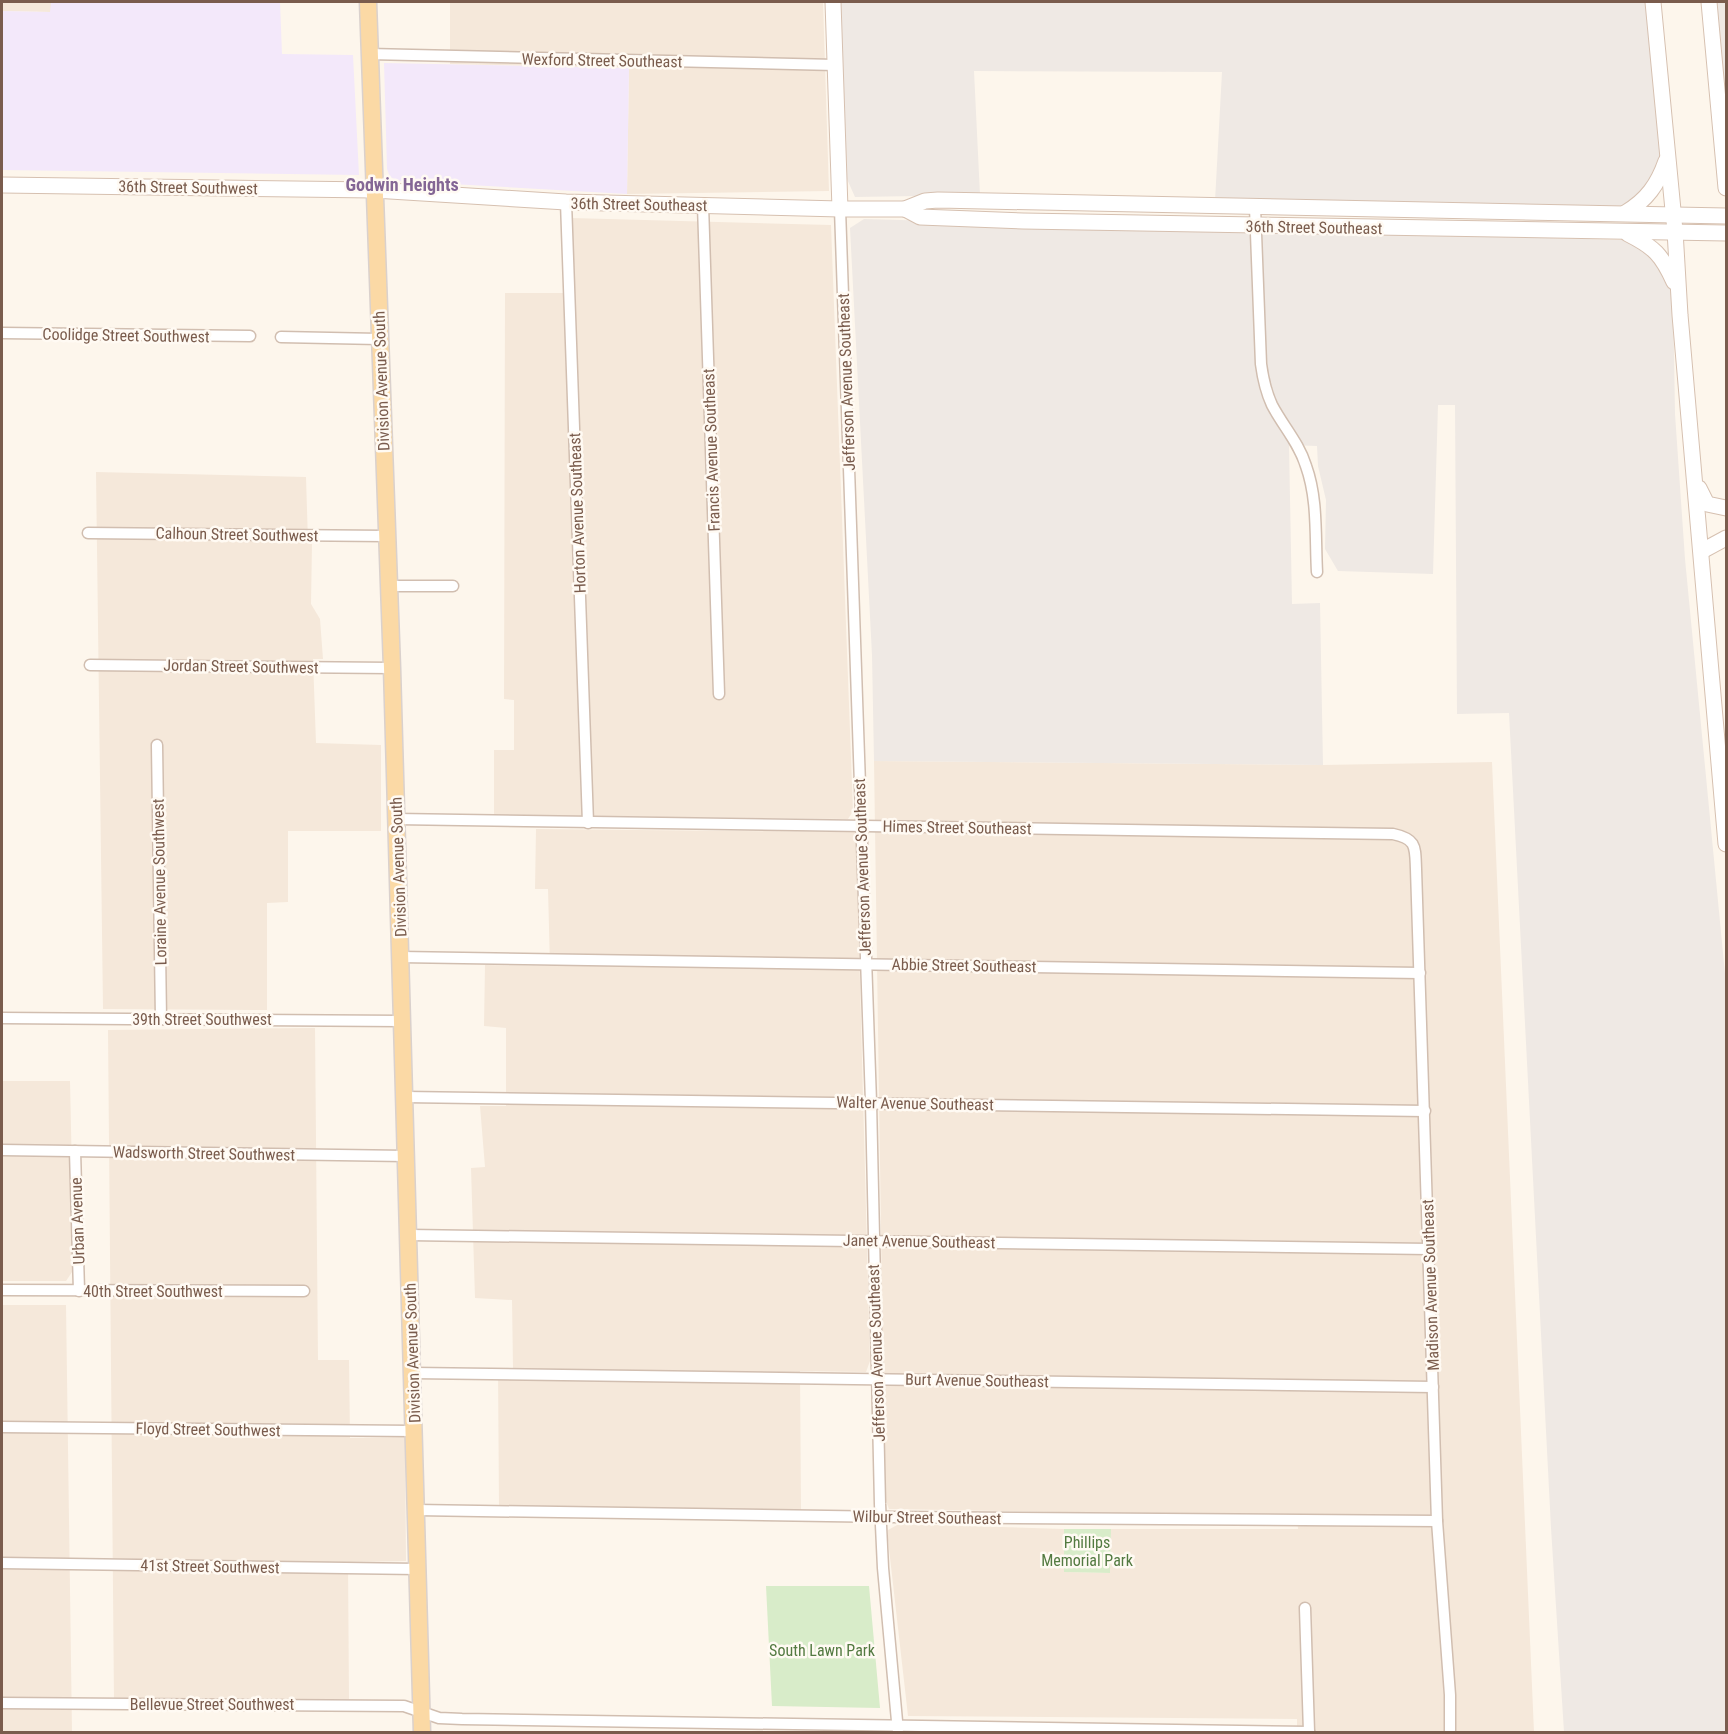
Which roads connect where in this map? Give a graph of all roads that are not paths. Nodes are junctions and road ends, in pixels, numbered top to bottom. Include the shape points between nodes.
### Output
1 (368, 2) edge
2 (833, 2) edge
3 (1653, 2) edge
4 (1709, 2) edge
5 (369, 54) junction
6 (835, 65) junction
7 (1667, 158) junction
8 (1726, 167) edge
9 (2, 185) edge
10 (1726, 188) edge
11 (374, 190) junction
12 (566, 202) junction
13 (703, 205) junction
14 (1255, 207) junction
15 (840, 209) junction
16 (904, 209) junction
17 (1625, 213) junction
18 (1673, 214) junction
19 (1726, 216) edge
20 (1255, 226) junction
21 (1675, 231) junction
22 (1626, 232) junction
23 (1726, 232) edge
24 (1678, 291) junction
25 (2, 333) edge
26 (250, 336) dead end
27 (281, 337) dead end
28 (379, 339) junction
29 (1695, 479) junction
30 (1726, 508) edge
31 (88, 533) dead end
32 (386, 536) junction
33 (1726, 538) edge
34 (1702, 551) junction
35 (1317, 572) dead end
36 (388, 586) junction
37 (453, 586) dead end
38 (90, 664) dead end
39 (392, 668) junction
40 (719, 694) dead end
41 (157, 746) dead end
42 (1723, 770) edge
43 (396, 819) junction
44 (588, 824) junction
45 (861, 825) junction
46 (1409, 838) joint
47 (1726, 844) edge
48 (400, 957) junction
49 (865, 963) junction
50 (1420, 974) junction
51 (2, 1018) edge
52 (161, 1019) junction
53 (402, 1021) junction
54 (405, 1097) junction
55 (871, 1102) junction
56 (1425, 1111) junction
57 (2, 1150) edge
58 (75, 1151) junction
59 (406, 1156) junction
60 (408, 1235) junction
61 (873, 1240) junction
62 (1430, 1249) junction
63 (2, 1290) edge
64 (79, 1291) junction
65 (304, 1292) dead end
66 (413, 1373) junction
67 (877, 1378) junction
68 (1433, 1387) junction
69 (2, 1427) edge
70 (414, 1431) junction
71 (416, 1510) junction
72 (880, 1517) junction
73 (1437, 1521) junction
74 (2, 1563) edge
75 (418, 1569) junction
76 (1305, 1608) dead end
77 (2, 1703) edge
78 (422, 1713) junction
79 (898, 1729) edge
80 (422, 1732) edge
81 (1309, 1732) edge
82 (1450, 1732) edge

1 - 5 main road, Division Avenue South
2 - 6 street, Jefferson Avenue Southeast
3 - 7 street
4 - 8 street
5 - 6 street, Wexford Street Southeast
5 - 11 main road, Division Avenue South
6 - 15 street, Jefferson Avenue Southeast
7 - 17 street via 1650,194
7 - 18 street
8 - 10 street
9 - 11 street, 36th Street Southwest
11 - 12 street, 36th Street Southeast
11 - 28 main road, Division Avenue South
12 - 13 street, 36th Street Southeast
12 - 44 street, Horton Avenue Southeast
13 - 15 street, 36th Street Southeast
13 - 40 street, Francis Avenue Southeast
14 - 16 street, 36th Street Southeast via 938,200
14 - 17 street, 36th Street Southeast
14 - 20 street
15 - 16 street, 36th Street Southeast
15 - 45 street, Jefferson Avenue Southeast
16 - 20 street, 36th Street Southeast via 920,217 951,219
17 - 18 street, 36th Street Southeast
18 - 19 street, 36th Street Southeast
18 - 21 street
20 - 22 street, 36th Street Southeast
20 - 35 street via 1260,364 1272,405 1298,444 1307,466 1314,501
21 - 22 street, 36th Street Southeast
21 - 23 street, 36th Street Southeast
21 - 24 street
22 - 24 street via 1658,253
24 - 29 street
25 - 26 street, Coolidge Street Southwest
27 - 28 street
28 - 32 main road, Division Avenue South
29 - 30 street via 1707,504
29 - 34 street
31 - 32 street, Calhoun Street Southwest
32 - 36 main road, Division Avenue South
33 - 34 street
34 - 42 street
36 - 37 street
36 - 39 main road, Division Avenue South
38 - 39 street, Jordan Street Southwest
39 - 43 main road, Division Avenue South
41 - 52 street, Loraine Avenue Southwest
42 - 47 street
43 - 44 street, Himes Street Southeast
43 - 48 main road, Division Avenue South
44 - 45 street, Himes Street Southeast
45 - 46 street, Himes Street Southeast via 1393,834
45 - 49 street, Jefferson Avenue Southeast
46 - 50 street, Madison Avenue Southeast via 1416,852
48 - 49 street, Abbie Street Southeast
48 - 53 main road, Division Avenue South
49 - 50 street, Abbie Street Southeast
49 - 55 street, Jefferson Avenue Southeast
50 - 56 street, Madison Avenue Southeast
51 - 52 street, 39th Street Southwest
52 - 53 street, 39th Street Southwest
53 - 54 main road, Division Avenue South
54 - 55 street, Walter Avenue Southeast
54 - 59 main road, Division Avenue South
55 - 56 street, Walter Avenue Southeast
55 - 61 street, Jefferson Avenue Southeast
56 - 62 street, Madison Avenue Southeast
57 - 58 street, Wadsworth Street Southwest
58 - 59 street, Wadsworth Street Southwest
58 - 64 street, Urban Avenue
59 - 60 main road, Division Avenue South
60 - 61 street, Janet Avenue Southeast
60 - 66 main road, Division Avenue South
61 - 62 street, Janet Avenue Southeast
61 - 67 street, Jefferson Avenue Southeast
62 - 68 street, Madison Avenue Southeast
63 - 64 street, 40th Street Southwest
64 - 65 street, 40th Street Southwest
66 - 67 street, Burt Avenue Southeast
66 - 70 main road, Division Avenue South
67 - 68 street, Burt Avenue Southeast
67 - 72 street, Jefferson Avenue Southeast
68 - 73 street, Madison Avenue Southeast
69 - 70 street, Floyd Street Southwest
70 - 71 main road, Division Avenue South
71 - 72 street, Wilbur Street Southeast
71 - 75 main road, Division Avenue South
72 - 73 street, Wilbur Street Southeast
72 - 79 street, Jefferson Avenue Southeast
73 - 82 street, Madison Avenue Southeast
74 - 75 street, 41st Street Southwest
75 - 78 main road, Division Avenue South
76 - 81 street
77 - 78 street, Bellevue Street Southwest via 404,1706
78 - 79 street, Bellevue Street Southwest via 462,1719
78 - 80 main road, Division Avenue South
79 - 81 street, Bellevue Street Southwest

